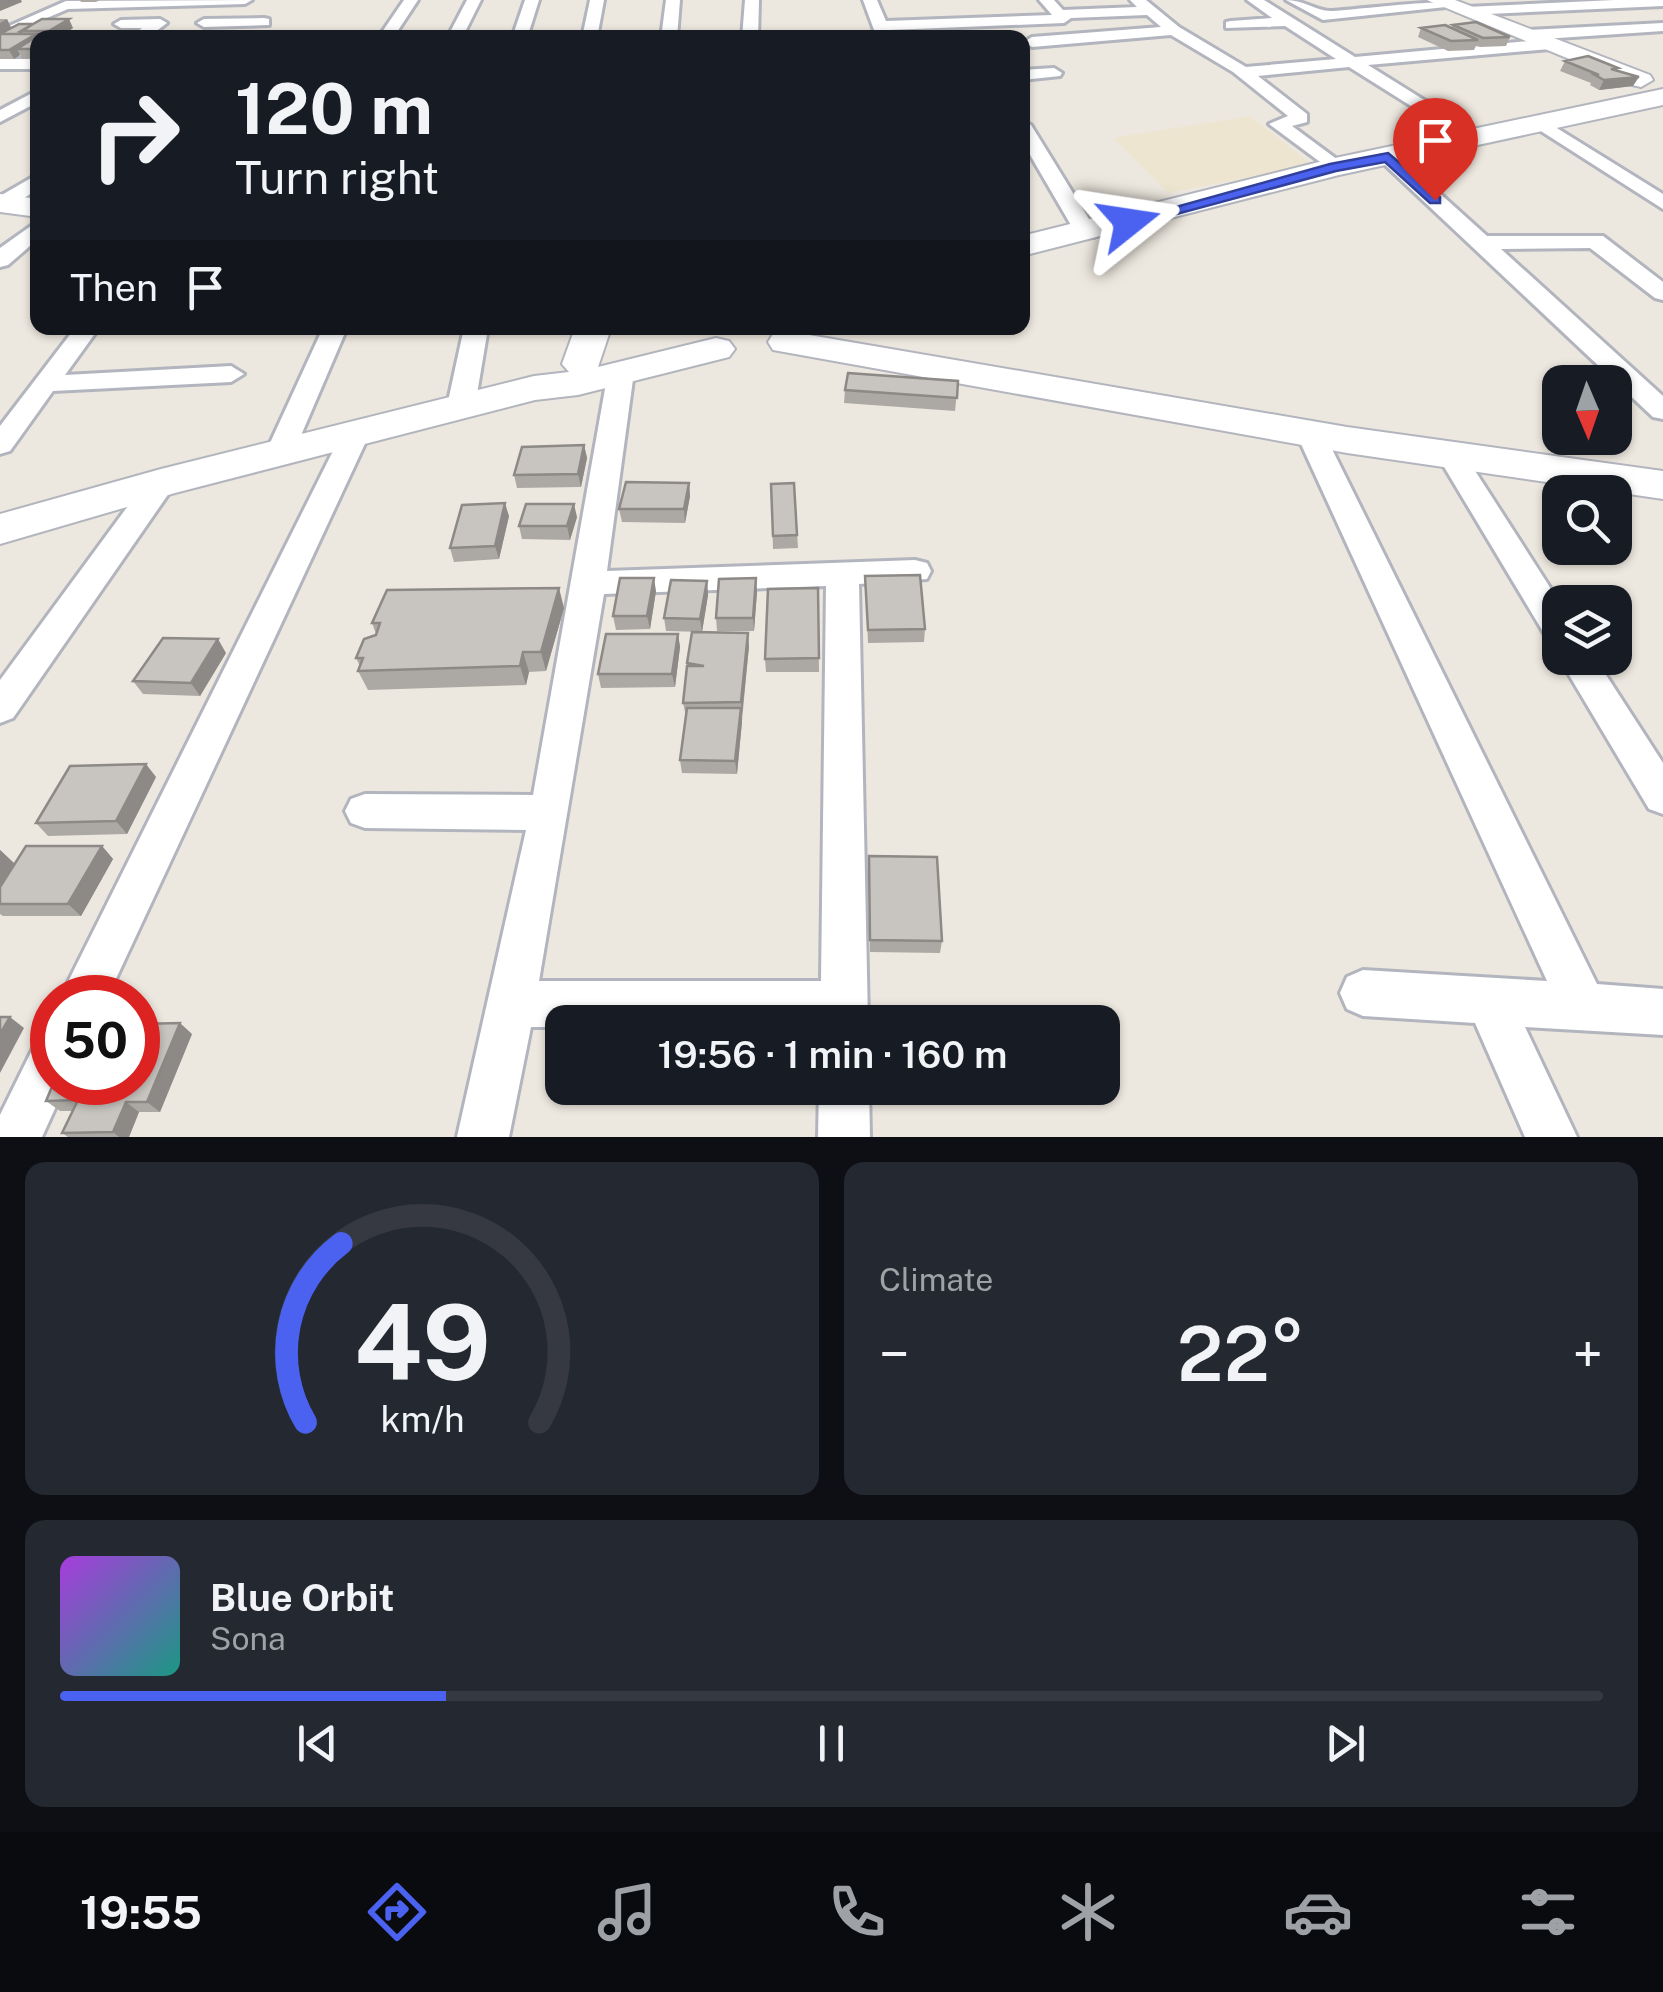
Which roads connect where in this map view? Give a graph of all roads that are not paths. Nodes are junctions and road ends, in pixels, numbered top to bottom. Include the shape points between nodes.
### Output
1 (245, 0) edge
2 (412, 0) edge
3 (474, 0) edge
4 (532, 0) edge
5 (597, 0) edge
6 (673, 0) edge
7 (752, 0) edge
8 (870, 0) edge
9 (1137, 0) edge
10 (1254, 0) edge
11 (1293, 0) edge
12 (1510, 0) edge
13 (1656, 1) edge
14 (1450, 5) edge
15 (1052, 6) edge
16 (953, 8) dead end
17 (1528, 8) junction
18 (1150, 11) junction
19 (269, 16) junction
20 (1323, 16) junction
21 (1286, 21) junction
22 (167, 22) junction
23 (194, 23) dead end
24 (105, 24) dead end
25 (69, 25) edge
26 (8, 26) edge
27 (1663, 27) edge
28 (152, 30) edge
29 (258, 30) edge
30 (391, 30) edge
31 (458, 30) edge
32 (522, 30) edge
33 (591, 30) edge
34 (669, 30) edge
35 (750, 30) edge
36 (881, 30) edge
37 (910, 30) edge
38 (1174, 30) junction
39 (1526, 35) junction
40 (1254, 40) dead end
41 (1030, 42) edge
42 (1550, 44) junction
43 (1348, 62) junction
44 (30, 64) edge
45 (5, 66) edge
46 (1243, 72) junction
47 (1054, 73) dead end
48 (1030, 74) edge
49 (1663, 89) edge
50 (1663, 97) edge
51 (30, 100) edge
52 (0, 117) edge
53 (1539, 122) junction
54 (1470, 137) junction
55 (1030, 148) edge
56 (1388, 158) junction
57 (1335, 167) junction
58 (1663, 180) edge
59 (30, 185) edge
60 (1637, 186) junction
61 (1, 203) edge
62 (1663, 203) edge
63 (30, 207) edge
64 (1086, 232) junction
65 (30, 234) edge
66 (1481, 243) junction
67 (1030, 244) edge
68 (0, 260) edge
69 (1663, 294) edge
70 (82, 335) edge
71 (332, 335) edge
72 (475, 335) edge
73 (590, 335) edge
74 (699, 335) edge
75 (793, 335) edge
76 (868, 342) edge
77 (581, 364) junction
78 (1614, 365) edge
79 (621, 372) junction
80 (231, 374) dead end
81 (1663, 380) edge
82 (1632, 382) joint
83 (45, 384) junction
84 (534, 388) junction
85 (461, 406) junction
86 (1663, 411) edge
87 (1310, 433) junction
88 (355, 435) junction
89 (0, 445) edge
90 (279, 454) junction
91 (1451, 455) junction
92 (162, 483) junction
93 (1663, 485) edge
94 (0, 529) edge
95 (915, 571) edge
96 (842, 574) junction
97 (592, 583) junction
98 (1542, 602) edge
99 (1587, 675) edge
100 (0, 708) edge
101 (1663, 797) edge
102 (366, 811) dead end
103 (546, 813) junction
104 (94, 975) edge
105 (1363, 993) dead end
106 (1489, 1001) junction
107 (513, 1004) junction
108 (550, 1005) edge
109 (844, 1005) edge
110 (1583, 1007) junction
111 (1663, 1012) edge
112 (31, 1105) edge
113 (844, 1105) edge
114 (16, 1137) edge
115 (484, 1137) edge
116 (844, 1137) edge
117 (1551, 1137) edge

1 - 26 street via 66,5
2 - 30 street
3 - 31 street
4 - 32 street
5 - 33 street
6 - 34 street
7 - 35 street
8 - 36 street
9 - 18 street
10 - 21 street
11 - 20 street
12 - 17 street
13 - 17 street
14 - 17 street
14 - 20 street
14 - 39 main road
15 - 16 street
15 - 18 street
15 - 37 street via 1064,19
18 - 38 street
19 - 22 street
19 - 23 street
19 - 29 street
20 - 21 street
21 - 40 street via 1225,22
21 - 43 street
22 - 24 street
22 - 28 street
25 - 26 street
27 - 39 street
38 - 41 street
38 - 46 street
39 - 42 main road
42 - 43 street
42 - 49 main road
43 - 46 street
43 - 54 street
44 - 45 street
46 - 57 street via 1301,118 1278,124
47 - 48 street
50 - 53 main road
51 - 52 street
53 - 54 main road
53 - 60 street
54 - 56 main road
55 - 64 street
56 - 57 main road
56 - 66 street
57 - 64 main road
58 - 60 street
59 - 61 street
60 - 62 street
61 - 63 main road
64 - 67 main road
65 - 68 street
66 - 69 street via 1595,242
66 - 78 street
70 - 83 street
71 - 90 street
72 - 85 street
73 - 77 main road
74 - 75 main road via 753,352
74 - 77 main road
74 - 79 main road
75 - 76 main road
76 - 87 main road
77 - 84 main road
79 - 84 main road
79 - 97 street
80 - 83 street
81 - 82 street
82 - 86 street
83 - 89 street
84 - 85 main road
85 - 88 main road
87 - 91 main road
87 - 110 street
88 - 90 main road
88 - 104 street
90 - 92 main road
91 - 93 main road
91 - 98 street
92 - 94 main road
92 - 100 street
95 - 96 street
96 - 97 street
96 - 109 street
97 - 103 street
99 - 101 street
102 - 103 street
103 - 107 street
105 - 106 street
106 - 110 street
106 - 117 street
107 - 108 street
107 - 115 street
110 - 111 street
112 - 114 street
113 - 116 street

